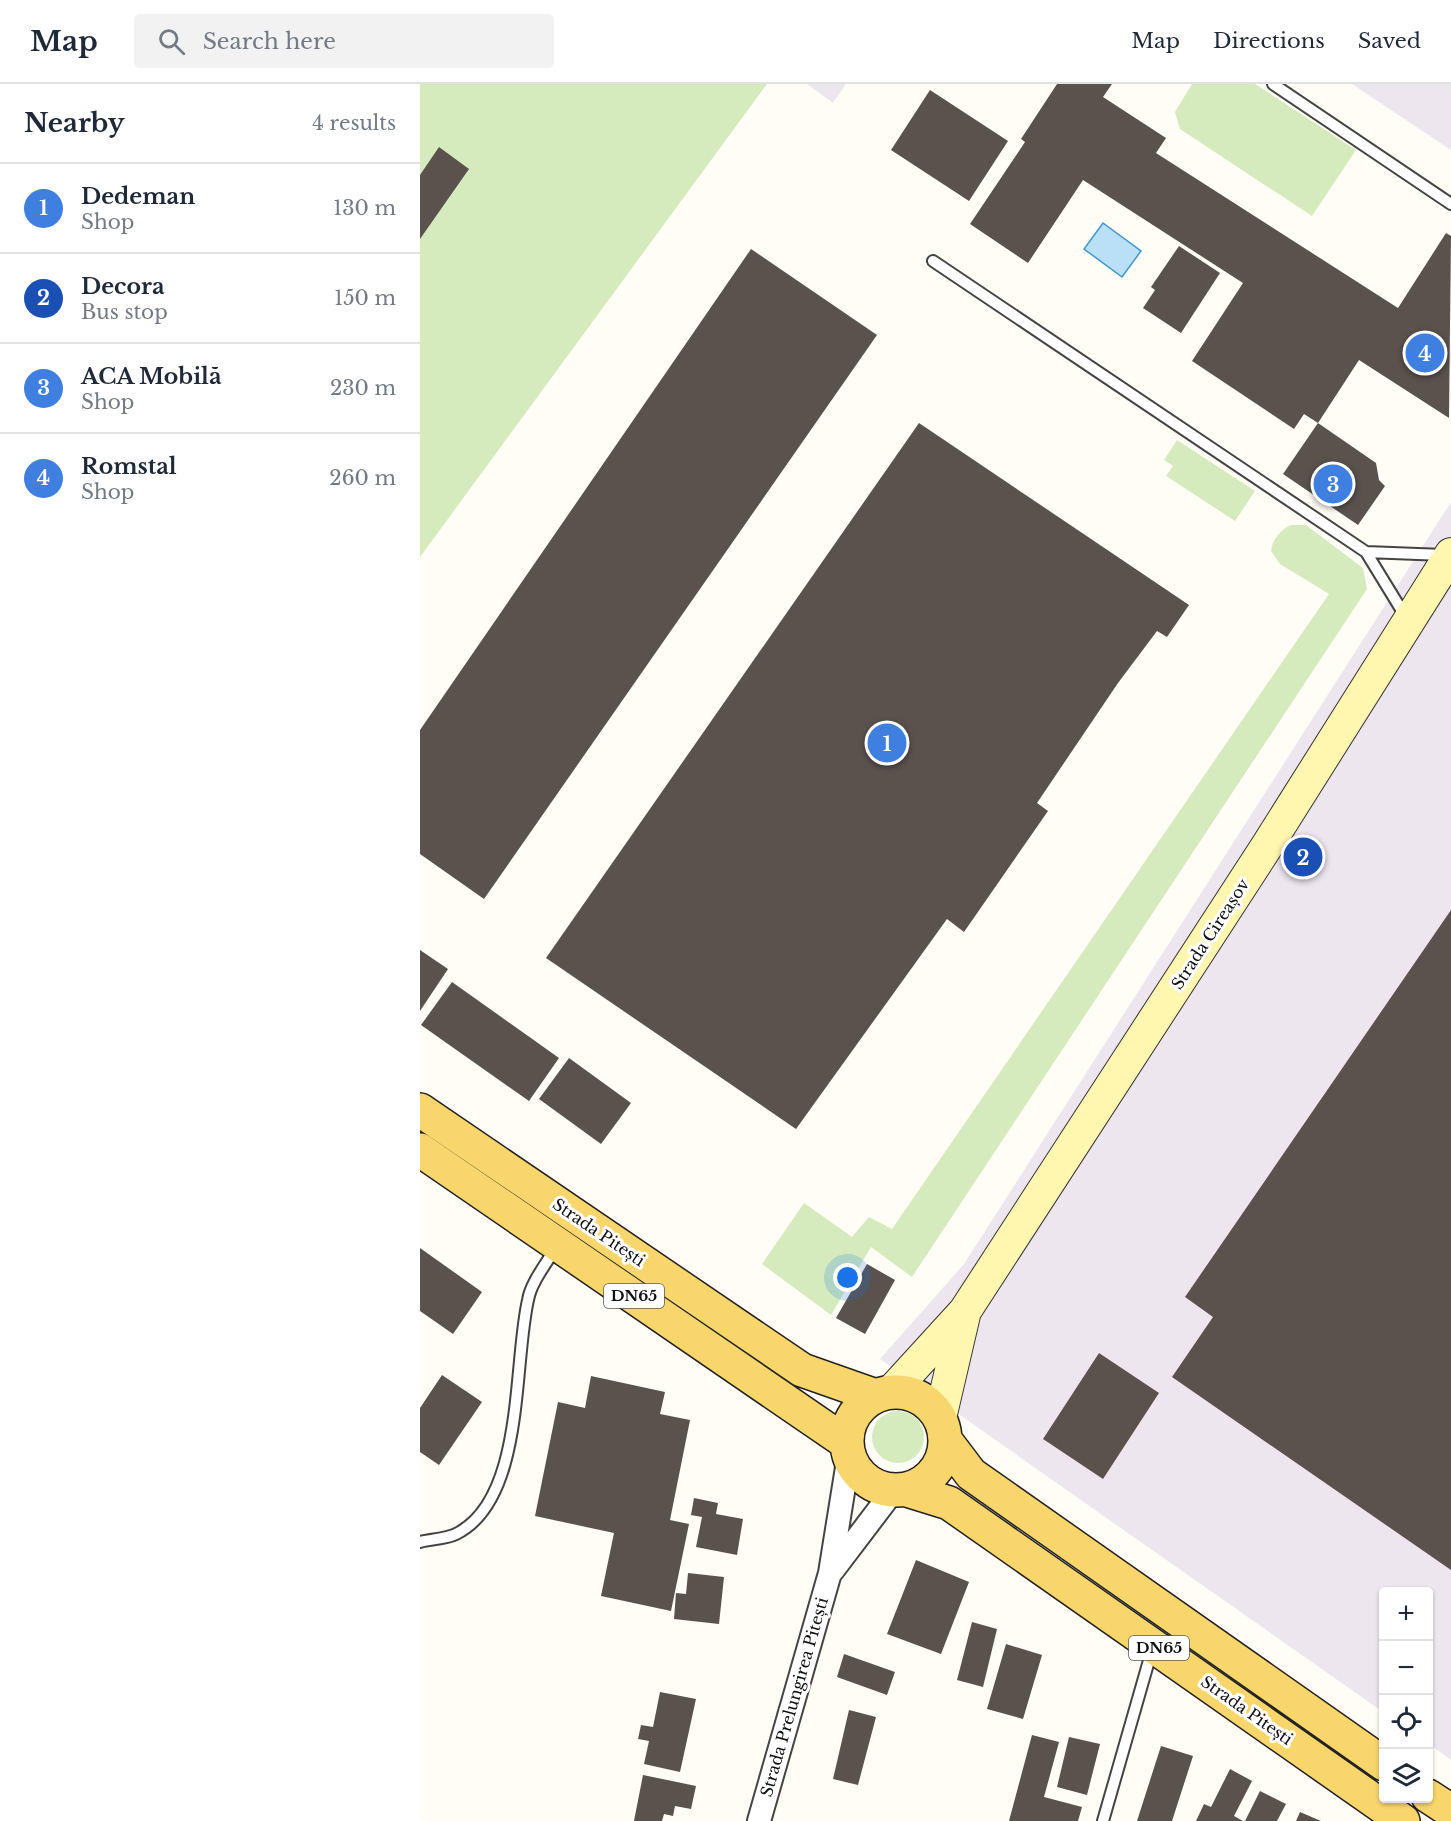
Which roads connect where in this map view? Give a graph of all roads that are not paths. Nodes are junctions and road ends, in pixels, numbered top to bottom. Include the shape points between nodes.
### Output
1 (1273, 84) edge
2 (1451, 204) edge
3 (933, 261) dead end
4 (1366, 552) junction
5 (1451, 555) edge
6 (1408, 621) junction
7 (420, 1110) edge
8 (420, 1150) edge
9 (558, 1244) junction
10 (965, 1311) junction
11 (884, 1394) junction
12 (943, 1430) junction
13 (848, 1449) junction
14 (900, 1490) junction
15 (420, 1542) edge
16 (830, 1573) junction
17 (1154, 1644) junction
18 (1379, 1761) edge
19 (1433, 1799) edge
20 (1451, 1811) edge
21 (759, 1821) edge
22 (1103, 1821) edge
23 (1403, 1821) edge

1 - 2 lane
3 - 4 lane
4 - 5 lane
4 - 6 lane
5 - 6 main road, Strada Cireașov
6 - 10 main road, Strada Cireașov
7 - 11 main road, Strada Pitești / DN65 via 802,1370
8 - 9 main road, Strada Pitești / DN65
9 - 13 main road, Strada Pitești / DN65
9 - 15 lane via 528,1297 511,1435 503,1473 491,1499 456,1534
10 - 11 main road, Strada Cireașov
10 - 12 main road, Strada Cireașov
11 - 12 main road, Strada Pitești / DN65 via 903,1392 925,1401
11 - 13 main road via 860,1407 850,1424
12 - 14 main road via 943,1458 935,1473 922,1484
12 - 18 main road, Strada Pitești / DN65 via 971,1474
13 - 14 main road, Strada Pitești / DN65 via 855,1469 866,1480 879,1488
13 - 16 street, Strada Prelungirea Pitești
14 - 16 street, Strada Prelungirea Pitești
14 - 17 main road, Strada Pitești / DN65 via 949,1503
16 - 21 street, Strada Prelungirea Pitești
17 - 22 lane
17 - 23 main road, Strada Pitești / DN65
19 - 20 main road

